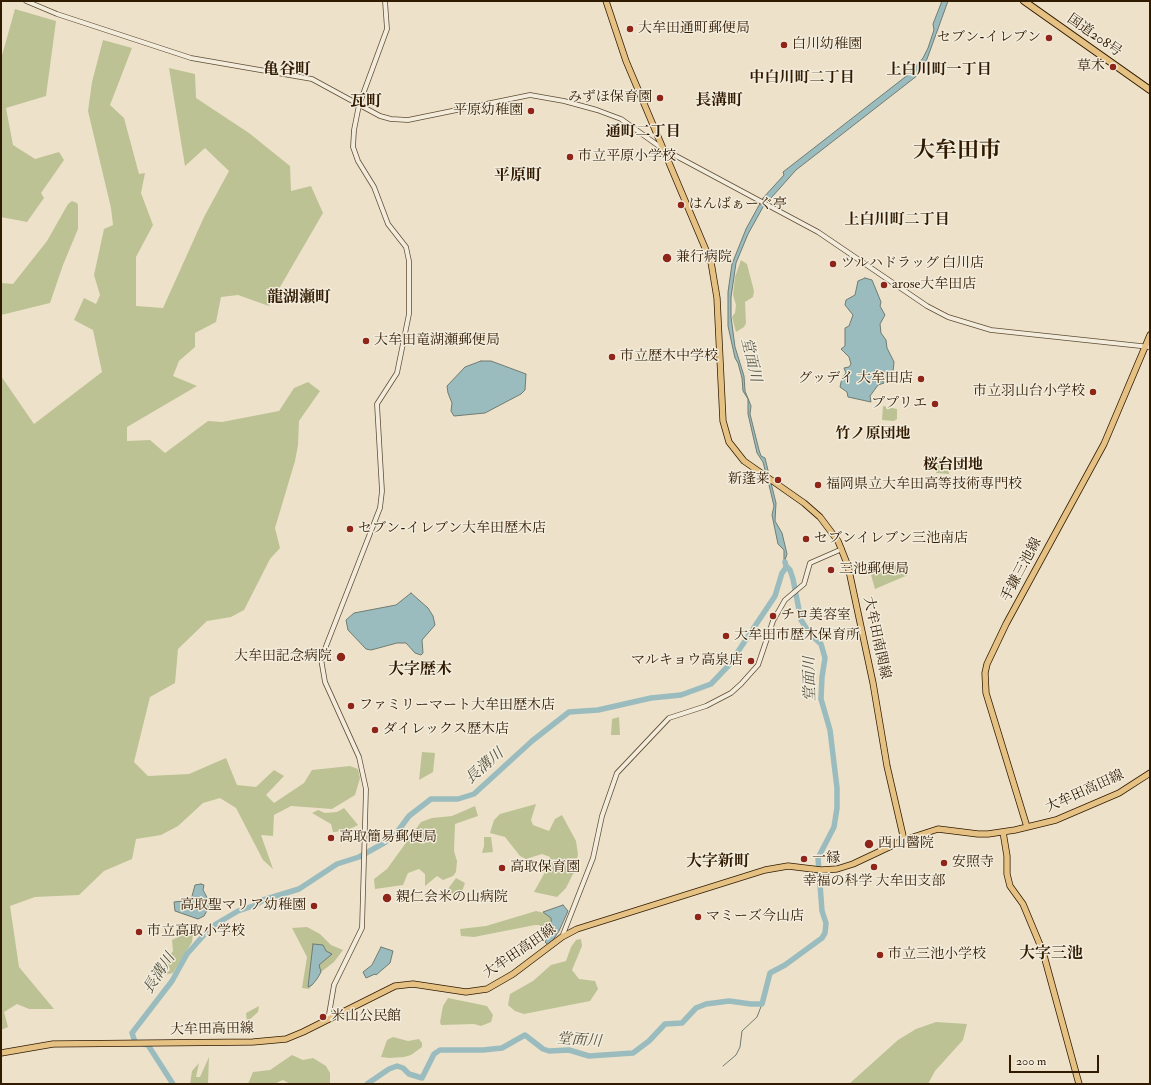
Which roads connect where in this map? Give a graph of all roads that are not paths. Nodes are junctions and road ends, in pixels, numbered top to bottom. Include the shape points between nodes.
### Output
1 (26, 1) edge
2 (385, 1) edge
3 (606, 1) edge
4 (1024, 1) edge
5 (1150, 90) edge
6 (359, 105) junction
7 (663, 149) junction
8 (1150, 335) edge
9 (1148, 347) edge
10 (842, 549) junction
11 (1150, 773) edge
12 (1027, 826) junction
13 (1003, 832) junction
14 (904, 840) junction
15 (562, 936) junction
16 (328, 1020) junction
17 (1, 1053) edge
18 (1079, 1084) edge

1 - 6 street via 57,14 191,58 312,79
2 - 6 street via 387,29
3 - 7 main road, 大牟田南関線 via 626,61
4 - 5 highway, 国道208号
6 - 7 street via 386,118 402,120 525,95 538,95 612,115
6 - 16 street via 353,139 354,154 371,180 388,224 406,247 409,261 409,310 397,373 377,404 382,491 380,508 321,659 325,682 359,757 366,789 362,928 334,985
7 - 9 street via 829,238 931,308 958,322 998,331
7 - 10 main road, 大牟田南関線 via 706,245 713,268 726,434 744,461 820,517
8 - 9 main road, 手鎌三池線
9 - 12 main road, 手鎌三池線 via 1104,444 1006,624 987,664 986,693
10 - 14 main road, 大牟田南関線 via 866,643 887,766
10 - 15 street via 810,563 806,580 785,600 773,621 761,660 753,672 725,696 706,706 669,718 616,773 602,816 593,858
11 - 12 main road, 大牟田高田線 via 1119,793 1056,820
12 - 13 main road, 大牟田高田線
13 - 14 main road via 978,834 941,828
13 - 18 main road via 1010,886 1023,904 1043,952
14 - 15 main road, 大牟田高田線 via 853,864 836,869 818,870 788,866 771,868 591,924
15 - 16 main road, 大牟田高田線 via 513,974 487,989 466,992 401,984
16 - 17 main road, 大牟田高田線 via 295,1036 270,1041 53,1044

